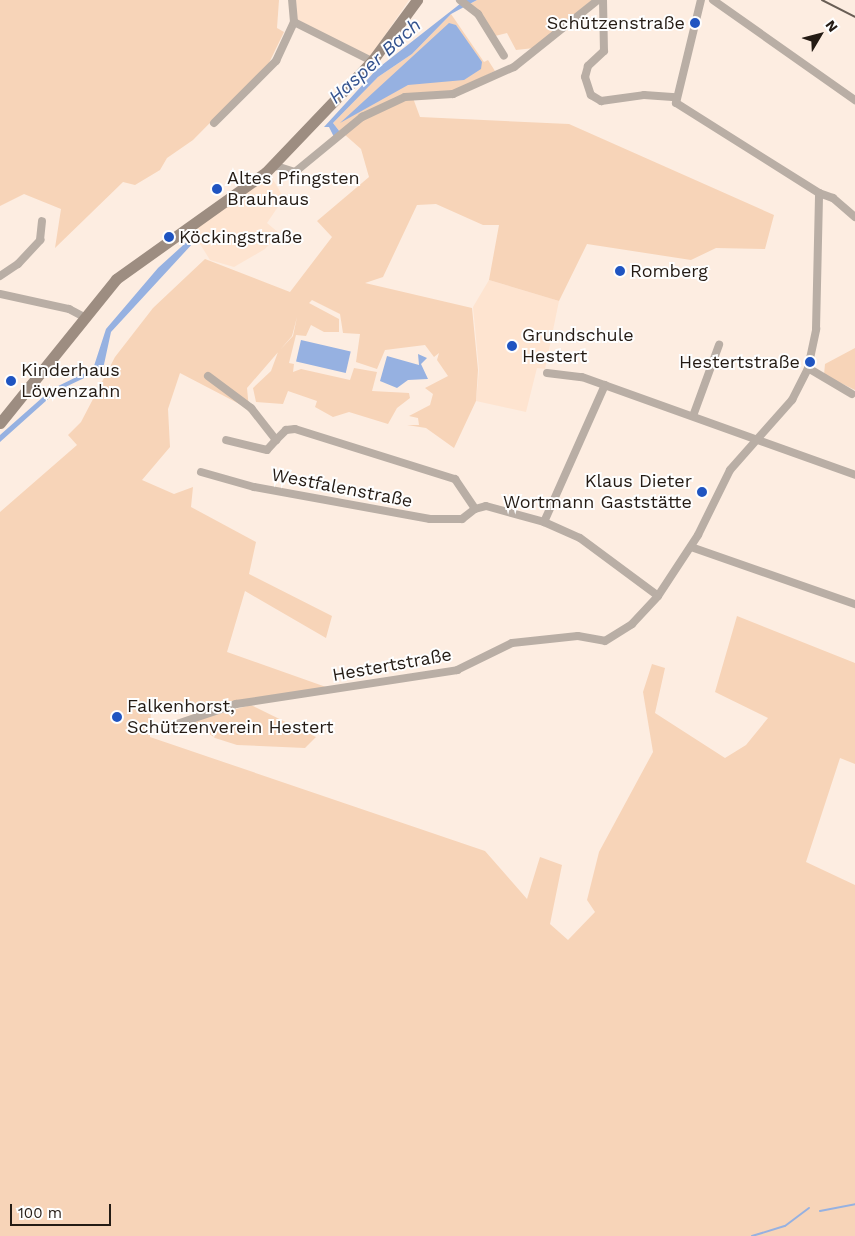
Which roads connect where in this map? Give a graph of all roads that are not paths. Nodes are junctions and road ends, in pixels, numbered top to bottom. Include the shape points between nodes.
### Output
1 (292, 0) edge
2 (418, 0) edge
3 (460, 0) edge
4 (598, 0) edge
5 (603, 0) edge
6 (701, 0) edge
7 (713, 0) edge
8 (294, 22) junction
9 (504, 56) dead end
10 (372, 61) junction
11 (676, 97) junction
12 (855, 100) edge
13 (214, 123) dead end
14 (282, 169) junction
15 (820, 193) junction
16 (855, 217) edge
17 (42, 221) dead end
18 (0, 276) edge
19 (0, 294) edge
20 (82, 316) junction
21 (719, 345) dead end
22 (808, 368) junction
23 (547, 373) dead end
24 (208, 376) dead end
25 (605, 385) junction
26 (852, 394) dead end
27 (693, 416) junction
28 (0, 423) edge
29 (226, 440) dead end
30 (276, 440) junction
31 (759, 442) junction
32 (201, 472) dead end
33 (855, 475) edge
34 (475, 509) junction
35 (544, 522) junction
36 (692, 547) junction
37 (658, 596) junction
38 (855, 604) edge
39 (171, 726) dead end

1 - 8 street
2 - 10 main road
3 - 9 street via 478,14
4 - 14 street via 514,67 453,94 405,97 362,117 295,172
5 - 11 street via 604,51 588,66 585,84 600,101 644,95
6 - 11 street
7 - 12 street
8 - 10 street
8 - 13 street via 276,61
10 - 14 main road
11 - 15 street via 679,106 777,163
14 - 20 main road via 131,266
15 - 16 street via 833,198
15 - 22 street, Hestertstraße via 816,329
17 - 18 street via 40,240 18,264
19 - 20 street via 69,309
20 - 28 main road
21 - 27 street
22 - 26 street
22 - 31 street, Hestertstraße via 792,400
23 - 25 street
24 - 30 street, Westfalenstraße via 251,408
25 - 27 street
25 - 35 street
27 - 31 street
29 - 30 street, Westfalenstraße via 267,450
30 - 34 street, Westfalenstraße via 286,430 294,429 455,479
31 - 33 street
31 - 36 street, Hestertstraße via 722,483
32 - 34 street, Westfalenstraße via 254,487 430,519 462,519
34 - 35 street, Westfalenstraße via 486,506
35 - 37 street, Westfalenstraße via 607,555
36 - 37 street, Hestertstraße
36 - 38 street
37 - 39 street, Hestertstraße via 632,624 605,641 578,636 512,643 457,670 236,704

